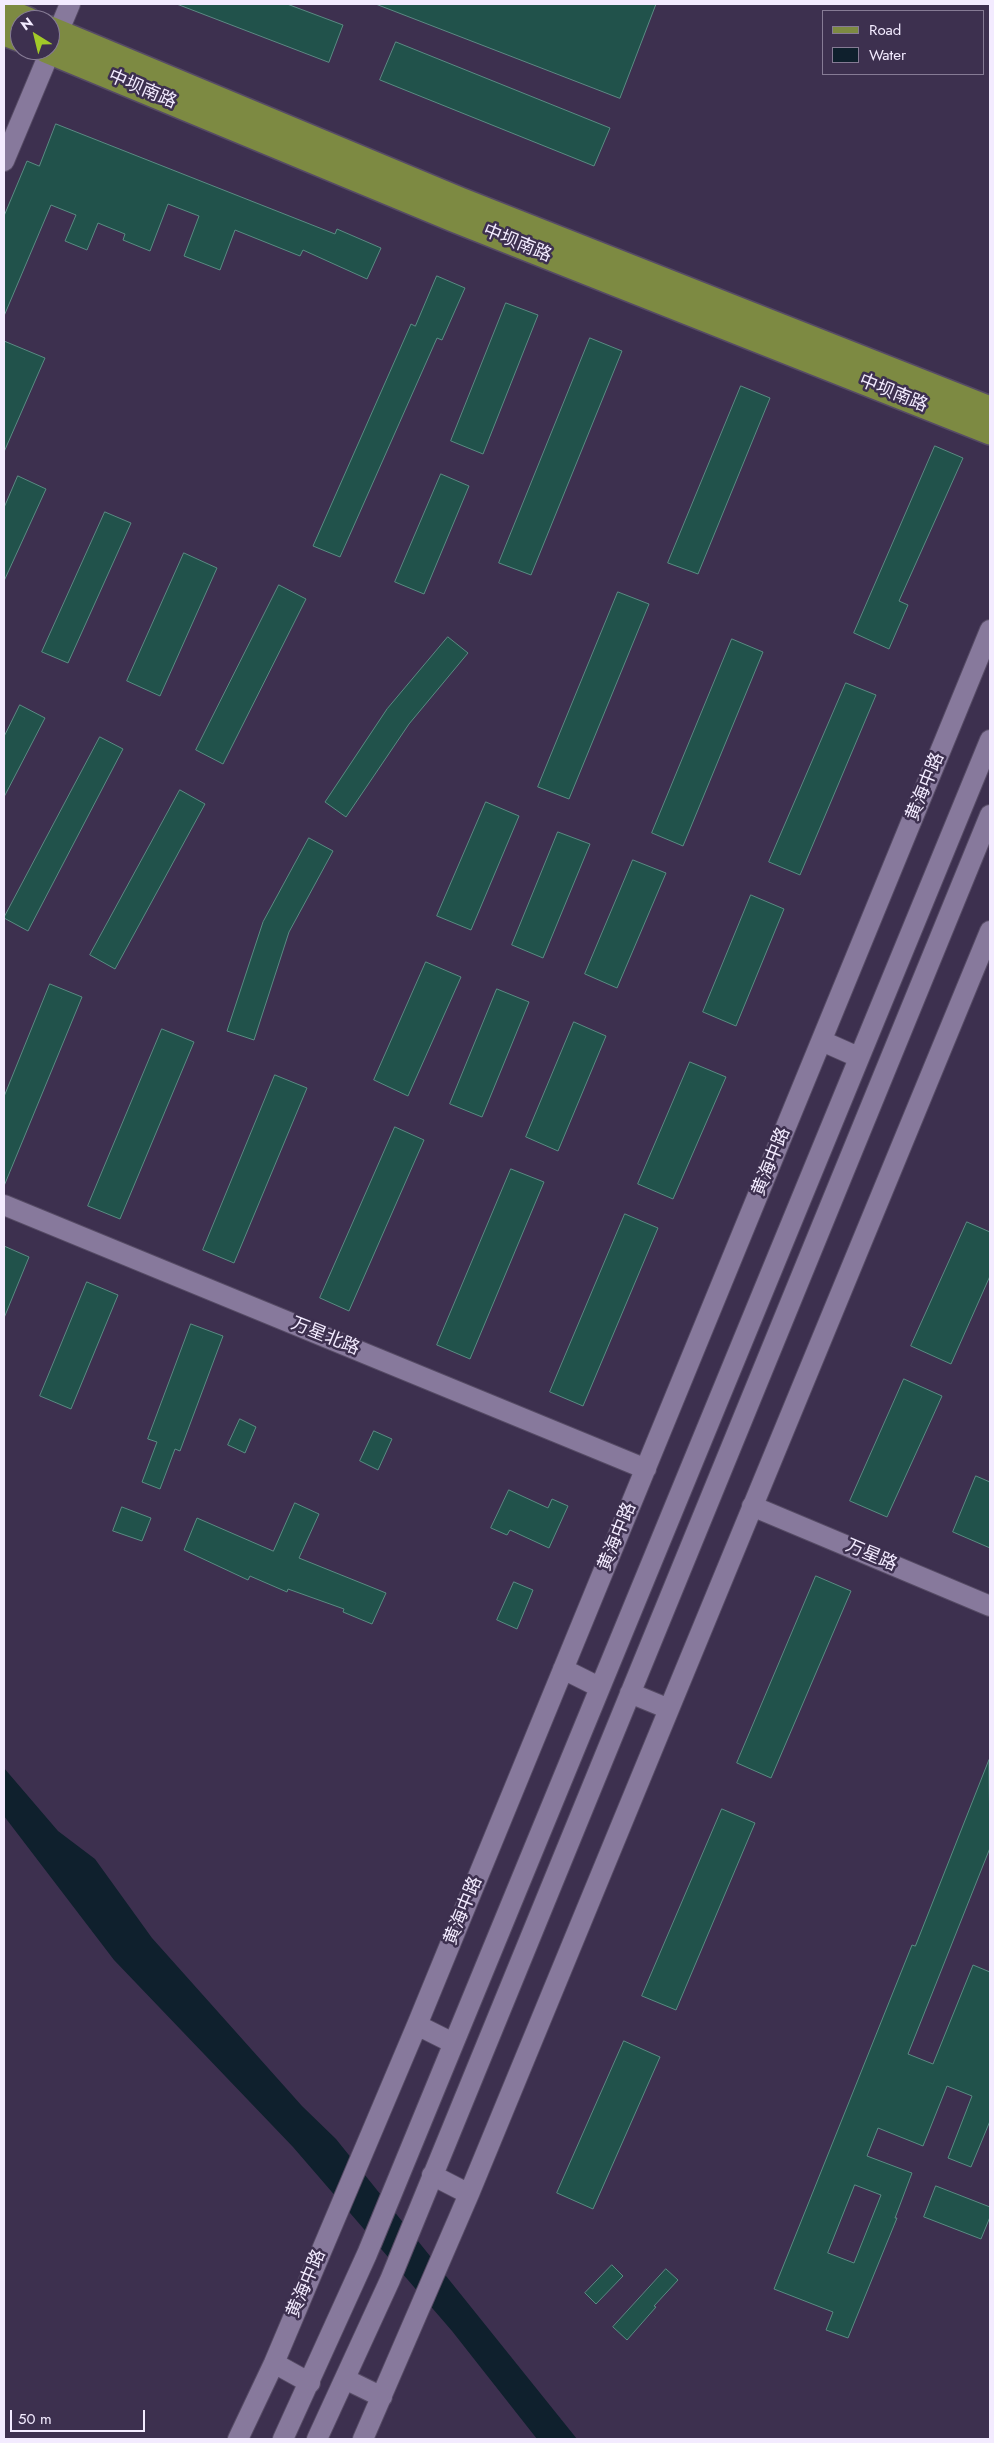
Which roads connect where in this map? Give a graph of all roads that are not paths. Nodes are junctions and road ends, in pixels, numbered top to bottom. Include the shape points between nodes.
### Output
1 (70, 4) edge
2 (60, 23) edge
3 (60, 44) edge
4 (60, 45) edge
5 (44, 60) edge
6 (4, 161) edge
7 (990, 410) edge
8 (990, 432) edge
9 (990, 630) edge
10 (990, 740) edge
11 (990, 815) edge
12 (990, 931) edge
13 (822, 1041) junction
14 (858, 1058) junction
15 (4, 1205) edge
16 (646, 1469) junction
17 (752, 1506) junction
18 (990, 1606) edge
19 (563, 1670) junction
20 (599, 1687) junction
21 (630, 1693) junction
22 (669, 1709) junction
23 (416, 2025) junction
24 (453, 2043) junction
25 (432, 2175) junction
26 (469, 2194) junction
27 (274, 2363) junction
28 (345, 2379) junction
29 (310, 2383) junction
30 (382, 2397) junction
31 (238, 2439) edge
32 (284, 2439) edge
33 (317, 2439) edge
34 (363, 2439) edge

1 - 2 street
3 - 7 main road, 中坝南路
4 - 8 main road, 中坝南路 via 453,219
5 - 6 street
9 - 13 street, 黄海中路
10 - 14 street
11 - 21 street
12 - 17 street
13 - 14 street
13 - 16 street, 黄海中路
14 - 20 street
15 - 16 street, 万星北路
16 - 19 street, 黄海中路
17 - 18 street, 万星路
17 - 22 street
19 - 20 street
19 - 23 street, 黄海中路
20 - 24 street
21 - 22 street
21 - 25 street
22 - 26 street
23 - 24 street
23 - 27 street, 黄海中路
24 - 29 street via 367,2254
25 - 26 street
25 - 28 street via 390,2280
26 - 30 street
27 - 29 street
27 - 31 street, 黄海中路
28 - 30 street
28 - 33 street
29 - 32 street
30 - 34 street

